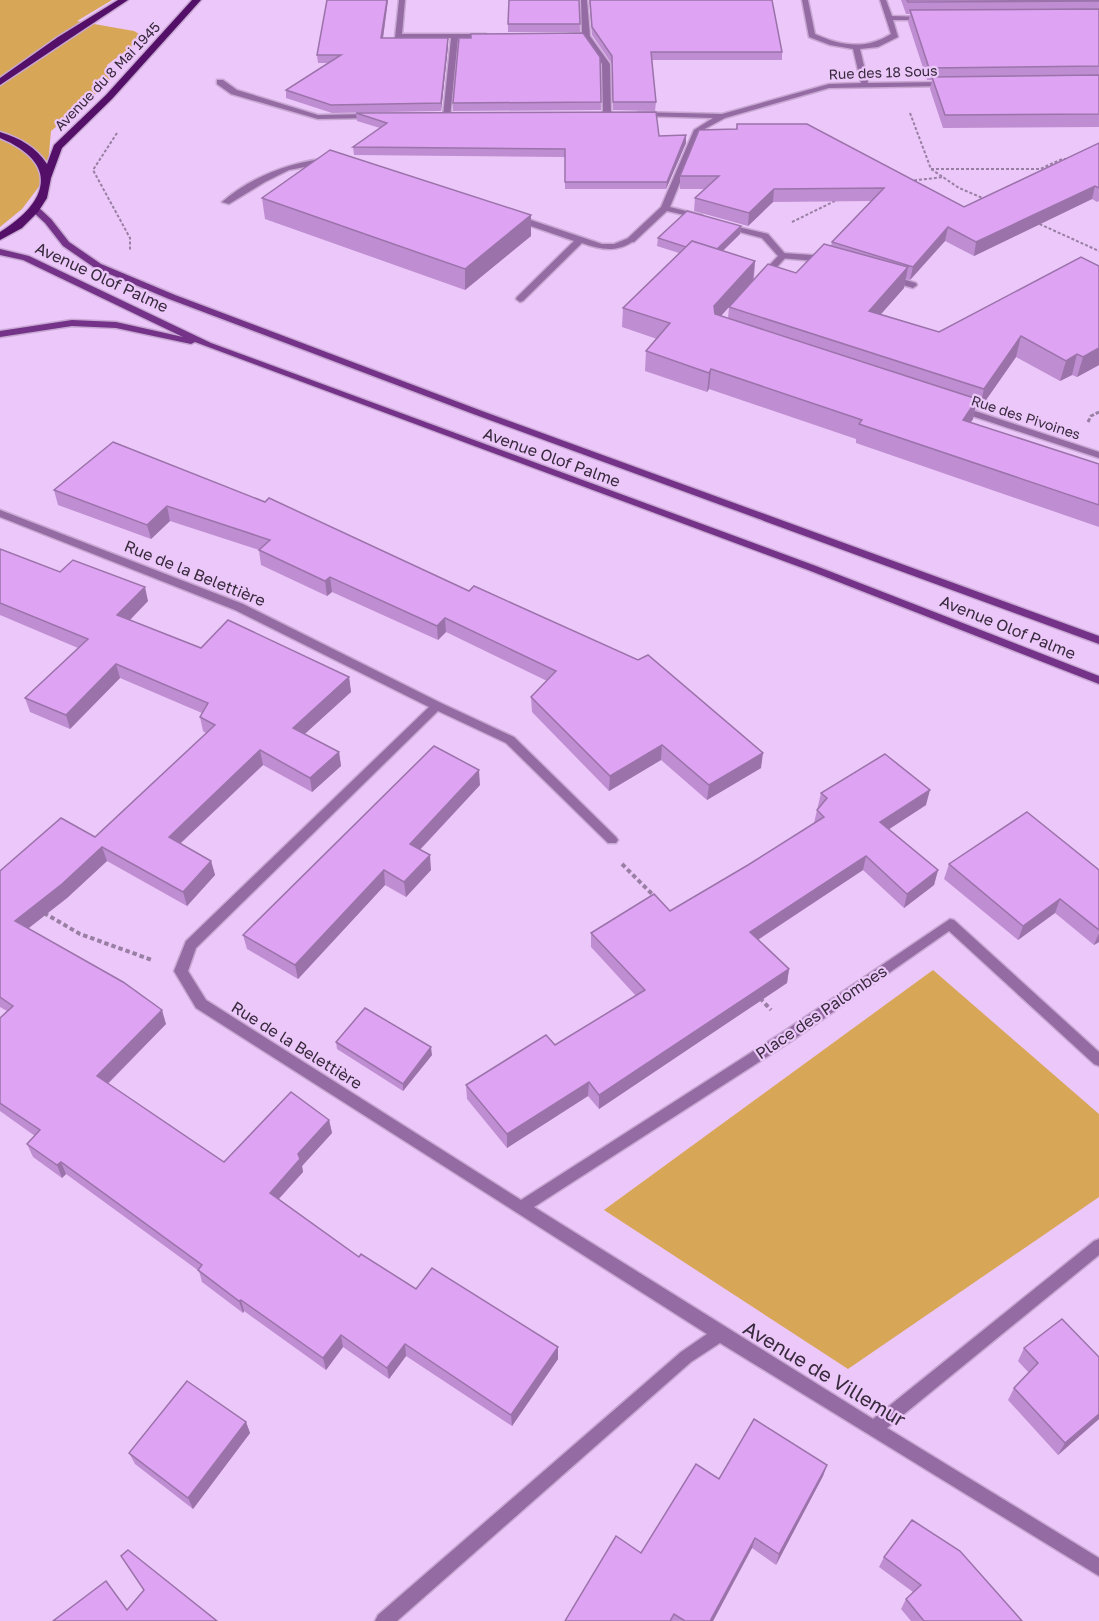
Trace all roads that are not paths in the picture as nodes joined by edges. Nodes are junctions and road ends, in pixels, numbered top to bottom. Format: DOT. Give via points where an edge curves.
graph roads {
  1 [pos="124,0"];
  2 [pos="197,0"];
  3 [pos="402,0"];
  4 [pos="584,0"];
  5 [pos="805,0"];
  6 [pos="883,0"];
  7 [pos="888,18"];
  8 [pos="935,18"];
  9 [pos="455,36"];
  10 [pos="491,36"];
  11 [pos="562,36"];
  12 [pos="586,36"];
  13 [pos="856,48"];
  14 [pos="0,82"];
  15 [pos="220,82"];
  16 [pos="865,84"];
  17 [pos="958,84"];
  18 [pos="596,114"];
  19 [pos="607,114"];
  20 [pos="618,114"];
  21 [pos="630,114"];
  22 [pos="377,116"];
  23 [pos="435,116"];
  24 [pos="447,116"];
  25 [pos="458,116"];
  26 [pos="723,116"];
  27 [pos="0,135"];
  28 [pos="338,159"];
  29 [pos="48,176"];
  30 [pos="226,202"];
  31 [pos="665,208"];
  32 [pos="35,209"];
  33 [pos="503,214"];
  34 [pos="0,237"];
  35 [pos="580,240"];
  36 [pos="0,252"];
  37 [pos="783,256"];
  38 [pos="838,262"];
  39 [pos="881,275"];
  40 [pos="760,280"];
  41 [pos="913,285"];
  42 [pos="520,298"];
  43 [pos="0,334"];
  44 [pos="208,345"];
  45 [pos="953,406"];
  46 [pos="1099,455"];
  47 [pos="0,513"];
  48 [pos="1099,640"];
  49 [pos="1099,680"];
  50 [pos="436,706"];
  51 [pos="612,840"];
  52 [pos="1099,1060"];
  53 [pos="522,1206"];
  54 [pos="1099,1246"];
  55 [pos="720,1334"];
  56 [pos="875,1428"];
  57 [pos="1099,1568"];
  58 [pos="384,1621"];
  1 -- 14 [label="main road"];
  2 -- 29 [label="main road, Avenue du 8 Mai 1945" via="109,98 57,147"];
  3 -- 9 [label="street" via="398,36"];
  4 -- 12 [label="street"];
  5 -- 13 [label="street" via="812,35 829,45"];
  6 -- 7 [label="street"];
  7 -- 8 [label="street"];
  7 -- 13 [label="street" via="895,35 885,44"];
  9 -- 10 [label="street"];
  9 -- 24 [label="street"];
  11 -- 12 [label="street"];
  12 -- 19 [label="street" via="606,64"];
  13 -- 16 [label="street"];
  15 -- 22 [label="street" via="234,92 318,117"];
  16 -- 17 [label="street, Rue des 18 Sous"];
  16 -- 26 [label="street, Rue des 18 Sous" via="829,86"];
  18 -- 19 [label="street"];
  19 -- 20 [label="street"];
  21 -- 26 [label="street"];
  23 -- 24 [label="street"];
  24 -- 25 [label="street"];
  26 -- 31 [label="street, Rue des 18 Sous" via="698,130"];
  27 -- 29 [label="main road" via="15,139 37,154"];
  28 -- 30 [label="street" via="303,162 282,169"];
  29 -- 32 [label="main road, Avenue du 8 Mai 1945" via="48,185"];
  31 -- 35 [label="street, Rue des 18 Sous" via="632,240 615,247"];
  31 -- 37 [label="street" via="765,236"];
  32 -- 34 [label="main road"];
  32 -- 48 [label="main road, Avenue Olof Palme" via="66,244 98,266 172,297"];
  33 -- 35 [label="street"];
  35 -- 42 [label="street"];
  36 -- 44 [label="main road, Avenue Olof Palme" via="26,258"];
  37 -- 38 [label="street"];
  37 -- 40 [label="street"];
  39 -- 41 [label="street"];
  43 -- 44 [label="main road" via="72,323 117,325"];
  44 -- 49 [label="main road, Avenue Olof Palme" via="856,585"];
  45 -- 46 [label="street, Rue des Pivoines"];
  47 -- 50 [label="street, Rue de la Belettière" via="239,607"];
  50 -- 51 [label="street, Rue de la Belettière" via="510,740"];
  50 -- 53 [label="street, Rue de la Belettière" via="191,945 181,971 201,1004"];
  52 -- 53 [label="street, Place des Palombes" via="950,924 788,1036"];
  53 -- 55 [label="street, Rue de la Belettière"];
  54 -- 56 [label="street"];
  55 -- 56 [label="street, Avenue de Villemur"];
  55 -- 58 [label="street, Avenue de Villemur" via="686,1357"];
  56 -- 57 [label="street, Avenue de Villemur"];
}
